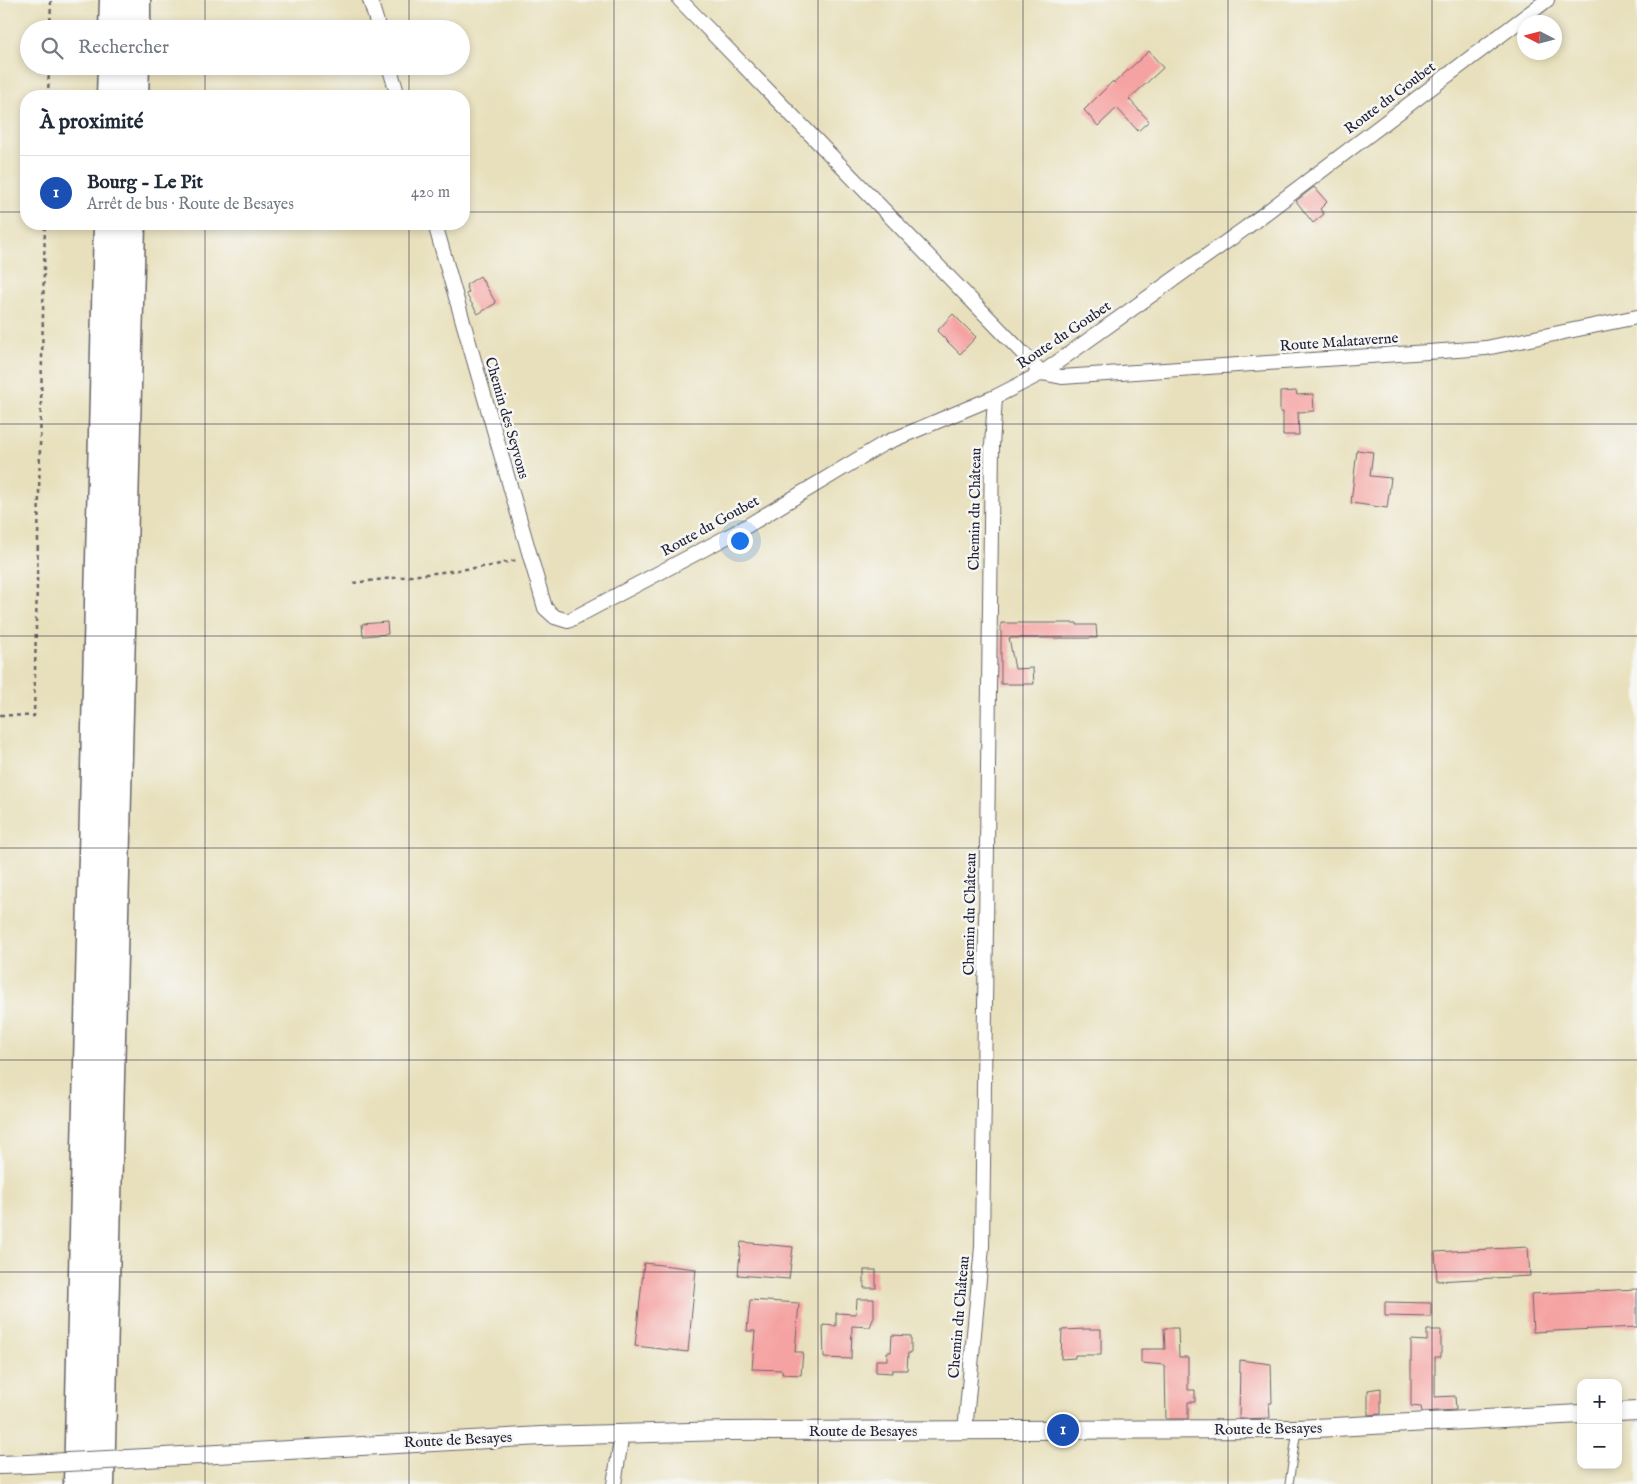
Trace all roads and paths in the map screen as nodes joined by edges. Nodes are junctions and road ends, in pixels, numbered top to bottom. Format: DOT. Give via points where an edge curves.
graph roads {
  1 [pos="51,0"];
  2 [pos="113,0"];
  3 [pos="137,0"];
  4 [pos="370,0"];
  5 [pos="680,0"];
  6 [pos="1547,0"];
  7 [pos="50,20"];
  8 [pos="112,20"];
  9 [pos="137,20"];
  10 [pos="376,20"];
  11 [pos="49,75"];
  12 [pos="111,75"];
  13 [pos="136,75"];
  14 [pos="392,75"];
  15 [pos="48,90"];
  16 [pos="110,90"];
  17 [pos="135,90"];
  18 [pos="396,90"];
  19 [pos="45,230"];
  20 [pos="107,230"];
  21 [pos="132,230"];
  22 [pos="437,230"];
  23 [pos="1637,317"];
  24 [pos="1042,373"];
  25 [pos="995,397"];
  26 [pos="530,556"];
  27 [pos="353,583"];
  28 [pos="555,617"];
  29 [pos="0,715"];
  30 [pos="1637,1411"];
  31 [pos="1622,1412"];
  32 [pos="1577,1414"];
  33 [pos="1297,1429"];
  34 [pos="965,1431"];
  35 [pos="622,1434"];
  36 [pos="0,1465"];
  37 [pos="77,1484"];
  38 [pos="101,1484"];
  39 [pos="614,1484"];
  40 [pos="1289,1484"];
  1 -- 7 [label="path"];
  2 -- 8 [label="highway"];
  3 -- 9 [label="highway"];
  4 -- 10 [label="street"];
  5 -- 24 [label="street"];
  6 -- 24 [label="street, Route du Goubet" via="1247,227"];
  11 -- 15 [label="path"];
  12 -- 16 [label="highway"];
  13 -- 17 [label="highway"];
  14 -- 18 [label="street"];
  19 -- 29 [label="path" via="34,716"];
  20 -- 37 [label="highway"];
  21 -- 38 [label="highway"];
  22 -- 26 [label="street, Chemin des Seyvons"];
  23 -- 24 [label="street, Route Malataverne" via="1486,348 1062,377"];
  24 -- 25 [label="street, Route du Goubet"];
  25 -- 28 [label="street, Route du Goubet" via="883,444 742,529 568,621"];
  25 -- 34 [label="street, Chemin du Château" via="982,1247"];
  26 -- 27 [label="path" via="491,566"];
  26 -- 28 [label="street, Chemin des Seyvons" via="545,608"];
  30 -- 31 [label="street"];
  32 -- 33 [label="street, Route de Besayes"];
  33 -- 34 [label="street, Route de Besayes"];
  33 -- 40 [label="lane"];
  34 -- 35 [label="street, Route de Besayes"];
  35 -- 36 [label="street, Route de Besayes, bridge"];
  35 -- 39 [label="street"];
}
